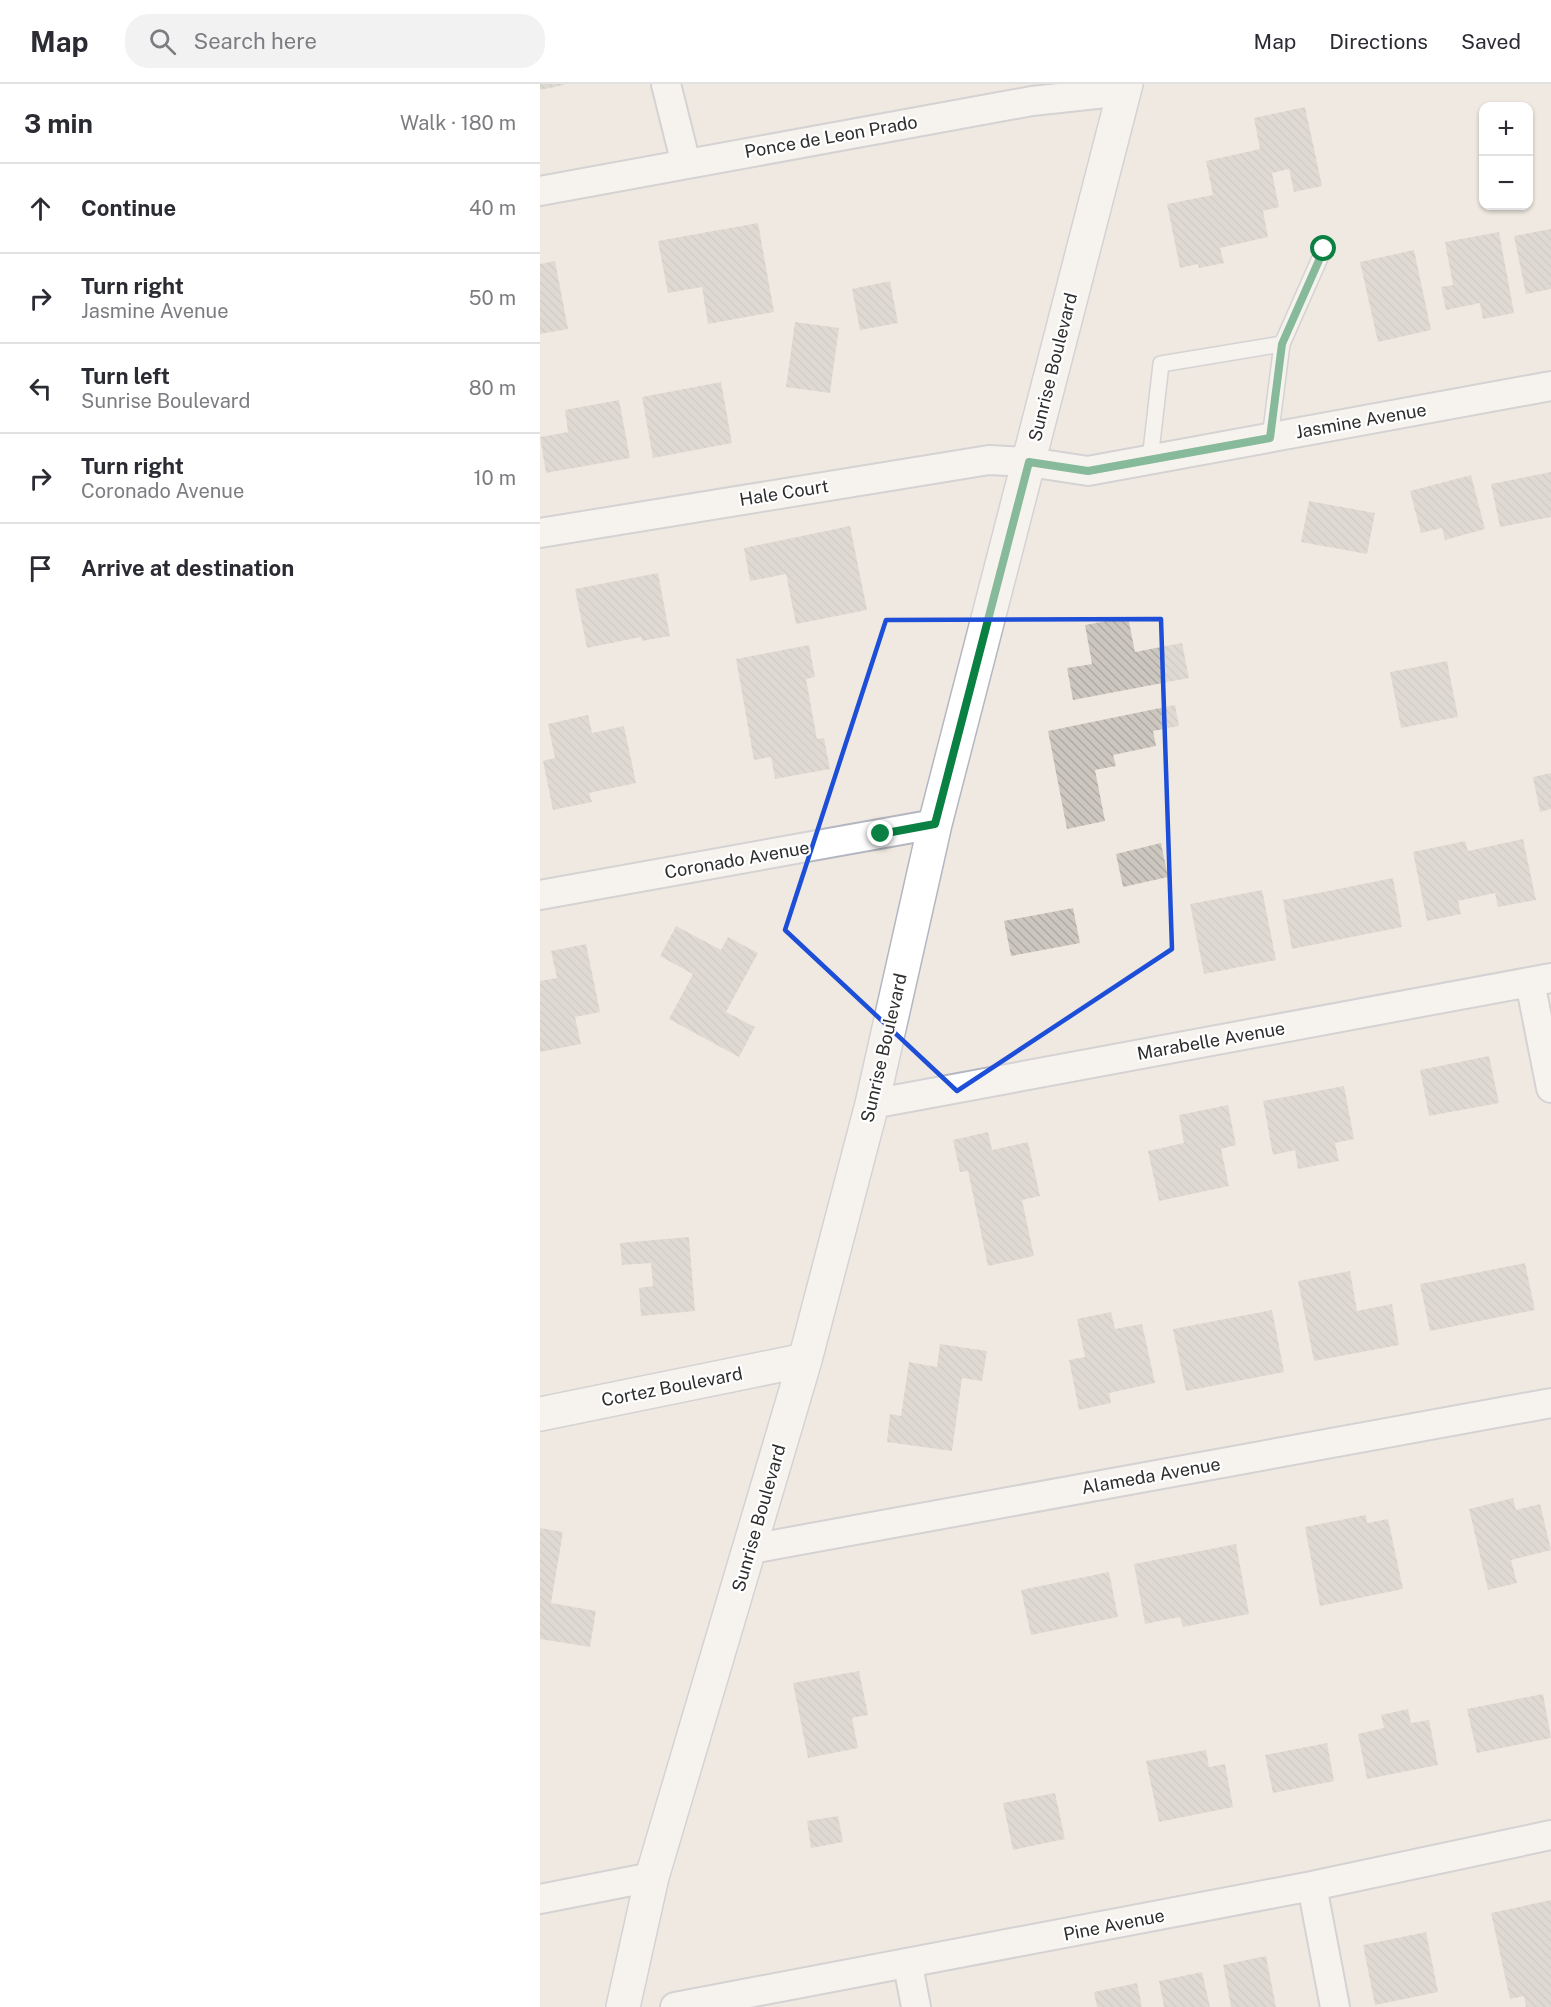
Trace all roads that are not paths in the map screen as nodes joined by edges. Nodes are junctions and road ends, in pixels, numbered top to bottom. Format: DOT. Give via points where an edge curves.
graph roads {
  1 [pos="666,84"];
  2 [pos="1125,88"];
  3 [pos="686,164"];
  4 [pos="540,191"];
  5 [pos="1324,249"];
  6 [pos="1282,344"];
  7 [pos="1551,386"];
  8 [pos="1270,438"];
  9 [pos="1150,460"];
  10 [pos="1029,462"];
  11 [pos="540,533"];
  12 [pos="935,824"];
  13 [pos="540,895"];
  14 [pos="1541,980"];
  15 [pos="1551,1088"];
  16 [pos="872,1104"];
  17 [pos="805,1360"];
  18 [pos="1551,1402"];
  19 [pos="540,1414"];
  20 [pos="751,1549"];
  21 [pos="1551,1835"];
  22 [pos="652,1877"];
  23 [pos="1312,1886"];
  24 [pos="540,1899"];
  25 [pos="908,1965"];
  26 [pos="624,2007"];
  27 [pos="675,2007"];
  28 [pos="916,2007"];
  29 [pos="1335,2007"];
  1 -- 3 [label="street"];
  2 -- 3 [label="street, Ponce de Leon Prado" via="1032,100"];
  2 -- 10 [label="street, Sunrise Boulevard"];
  3 -- 4 [label="street, Ponce de Leon Prado"];
  5 -- 6 [label="lane"];
  6 -- 8 [label="lane"];
  6 -- 9 [label="lane" via="1161,364"];
  7 -- 8 [label="street, Jasmine Avenue"];
  8 -- 9 [label="street, Jasmine Avenue"];
  9 -- 10 [label="street, Jasmine Avenue" via="1088,471"];
  10 -- 11 [label="street, Hale Court" via="989,460"];
  10 -- 12 [label="street, Sunrise Boulevard"];
  12 -- 13 [label="street, Coronado Avenue"];
  12 -- 16 [label="street, Sunrise Boulevard"];
  14 -- 15 [label="street"];
  14 -- 16 [label="street, Marabelle Avenue"];
  16 -- 17 [label="street, Sunrise Boulevard"];
  17 -- 19 [label="street, Cortez Boulevard"];
  17 -- 20 [label="street, Sunrise Boulevard"];
  18 -- 20 [label="street, Alameda Avenue"];
  20 -- 22 [label="street, Sunrise Boulevard"];
  21 -- 23 [label="street, Pine Avenue"];
  22 -- 24 [label="street"];
  22 -- 26 [label="street, Sunrise Boulevard"];
  23 -- 25 [label="street, Pine Avenue"];
  23 -- 29 [label="street"];
  25 -- 27 [label="street, Pine Avenue"];
  25 -- 28 [label="street"];
}
